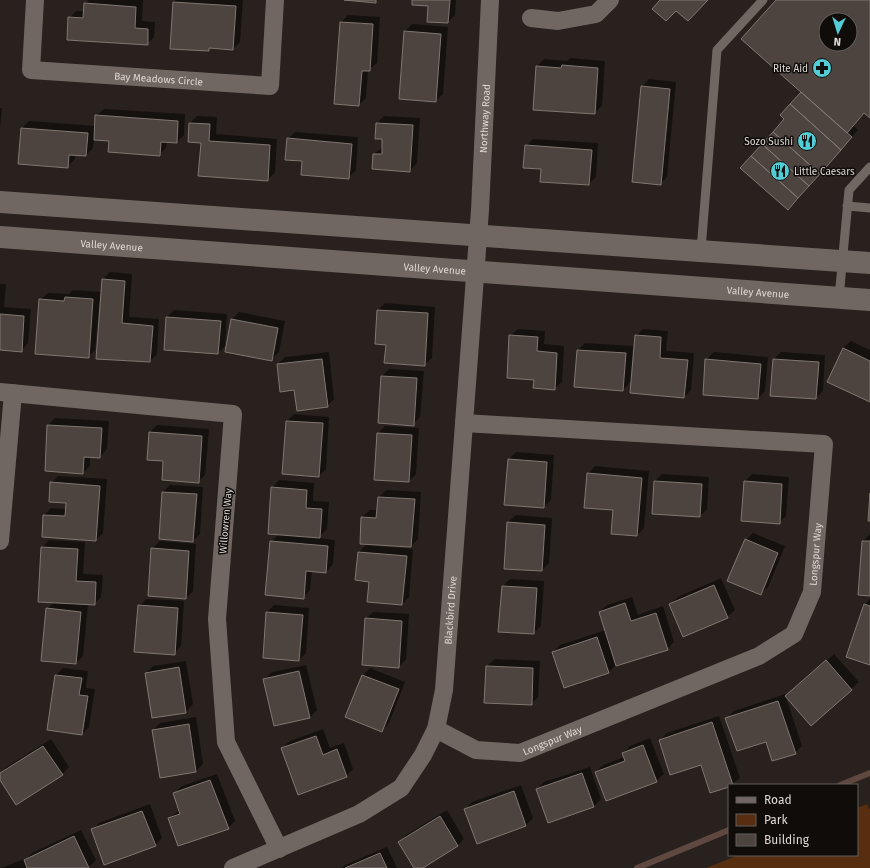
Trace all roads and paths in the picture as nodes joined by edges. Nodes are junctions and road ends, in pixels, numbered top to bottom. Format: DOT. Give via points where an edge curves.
graph roads {
  1 [pos="36,0"];
  2 [pos="275,0"];
  3 [pos="490,0"];
  4 [pos="610,0"];
  5 [pos="763,0"];
  6 [pos="531,18"];
  7 [pos="870,166"];
  8 [pos="0,202"];
  9 [pos="847,206"];
  10 [pos="870,208"];
  11 [pos="478,236"];
  12 [pos="0,238"];
  13 [pos="701,250"];
  14 [pos="842,261"];
  15 [pos="870,263"];
  16 [pos="476,272"];
  17 [pos="839,298"];
  18 [pos="870,300"];
  19 [pos="7,393"];
  20 [pos="464,423"];
  21 [pos="0,541"];
  22 [pos="436,729"];
  23 [pos="279,849"];
  24 [pos="233,868"];
  1 -- 2 [label="street, Bay Meadows Circle" via="31,70 270,86"];
  3 -- 11 [label="street, Northway Road"];
  4 -- 6 [label="street" via="596,14 558,21"];
  5 -- 13 [label="lane" via="717,50"];
  7 -- 9 [label="lane" via="849,190"];
  8 -- 11 [label="main road"];
  9 -- 10 [label="lane"];
  9 -- 14 [label="lane"];
  11 -- 13 [label="main road"];
  11 -- 16 [label="street, Blackbird Drive"];
  12 -- 16 [label="main road, Valley Avenue"];
  13 -- 14 [label="main road"];
  14 -- 15 [label="main road"];
  14 -- 17 [label="lane"];
  16 -- 17 [label="main road, Valley Avenue"];
  16 -- 20 [label="street, Blackbird Drive"];
  17 -- 18 [label="main road, Valley Avenue"];
  19 -- 21 [label="street"];
  19 -- 23 [label="street, Willowren Way" via="234,414 217,620 226,742"];
  20 -- 22 [label="street, Blackbird Drive" via="444,690"];
  20 -- 22 [label="street, Longspur Way" via="824,444 812,592 794,634 759,656 520,753 476,750"];
  22 -- 23 [label="street, Blackbird Drive" via="423,756 401,788 360,814"];
  23 -- 24 [label="street, Blackbird Drive"];
}
